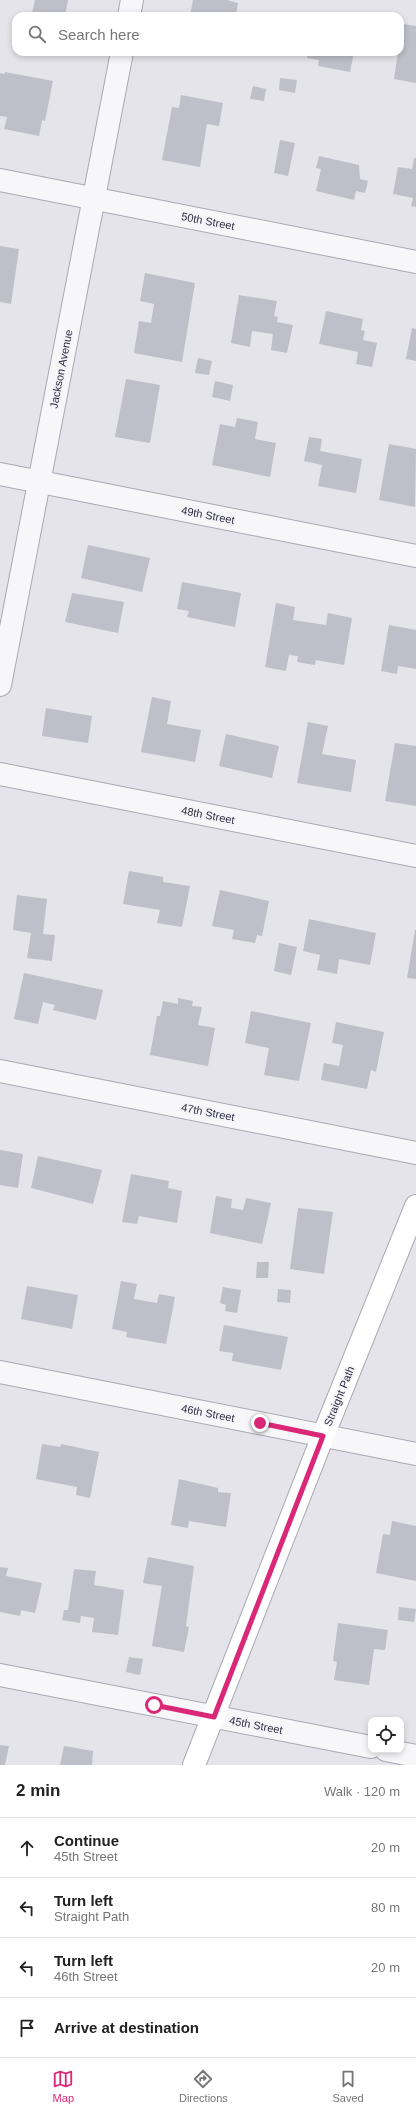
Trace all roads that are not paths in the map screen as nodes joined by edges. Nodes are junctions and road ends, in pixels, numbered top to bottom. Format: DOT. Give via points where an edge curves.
graph roads {
  1 [pos="132,0"];
  2 [pos="130,12"];
  3 [pos="121,56"];
  4 [pos="0,180"];
  5 [pos="94,198"];
  6 [pos="416,262"];
  7 [pos="0,474"];
  8 [pos="39,482"];
  9 [pos="416,556"];
  10 [pos="0,685"];
  11 [pos="0,774"];
  12 [pos="416,856"];
  13 [pos="0,1071"];
  14 [pos="416,1153"];
  15 [pos="416,1206"];
  16 [pos="0,1372"];
  17 [pos="323,1436"];
  18 [pos="416,1454"];
  19 [pos="0,1675"];
  20 [pos="214,1717"];
  21 [pos="368,1746"];
  22 [pos="401,1753"];
  23 [pos="416,1756"];
  24 [pos="194,1765"];
  1 -- 2 [label="street"];
  3 -- 5 [label="street, Jackson Avenue"];
  4 -- 5 [label="street, 50th Street"];
  5 -- 6 [label="street, 50th Street"];
  5 -- 8 [label="street, Jackson Avenue"];
  7 -- 8 [label="street, 49th Street"];
  8 -- 9 [label="street, 49th Street"];
  8 -- 10 [label="street, Jackson Avenue"];
  11 -- 12 [label="street, 48th Street"];
  13 -- 14 [label="street, 47th Street"];
  15 -- 17 [label="main road, Straight Path"];
  16 -- 17 [label="street, 46th Street"];
  17 -- 18 [label="street, 46th Street"];
  17 -- 20 [label="main road, Straight Path"];
  19 -- 20 [label="street, 45th Street"];
  20 -- 21 [label="street, 45th Street"];
  20 -- 24 [label="main road, Straight Path"];
  22 -- 23 [label="street"];
}
